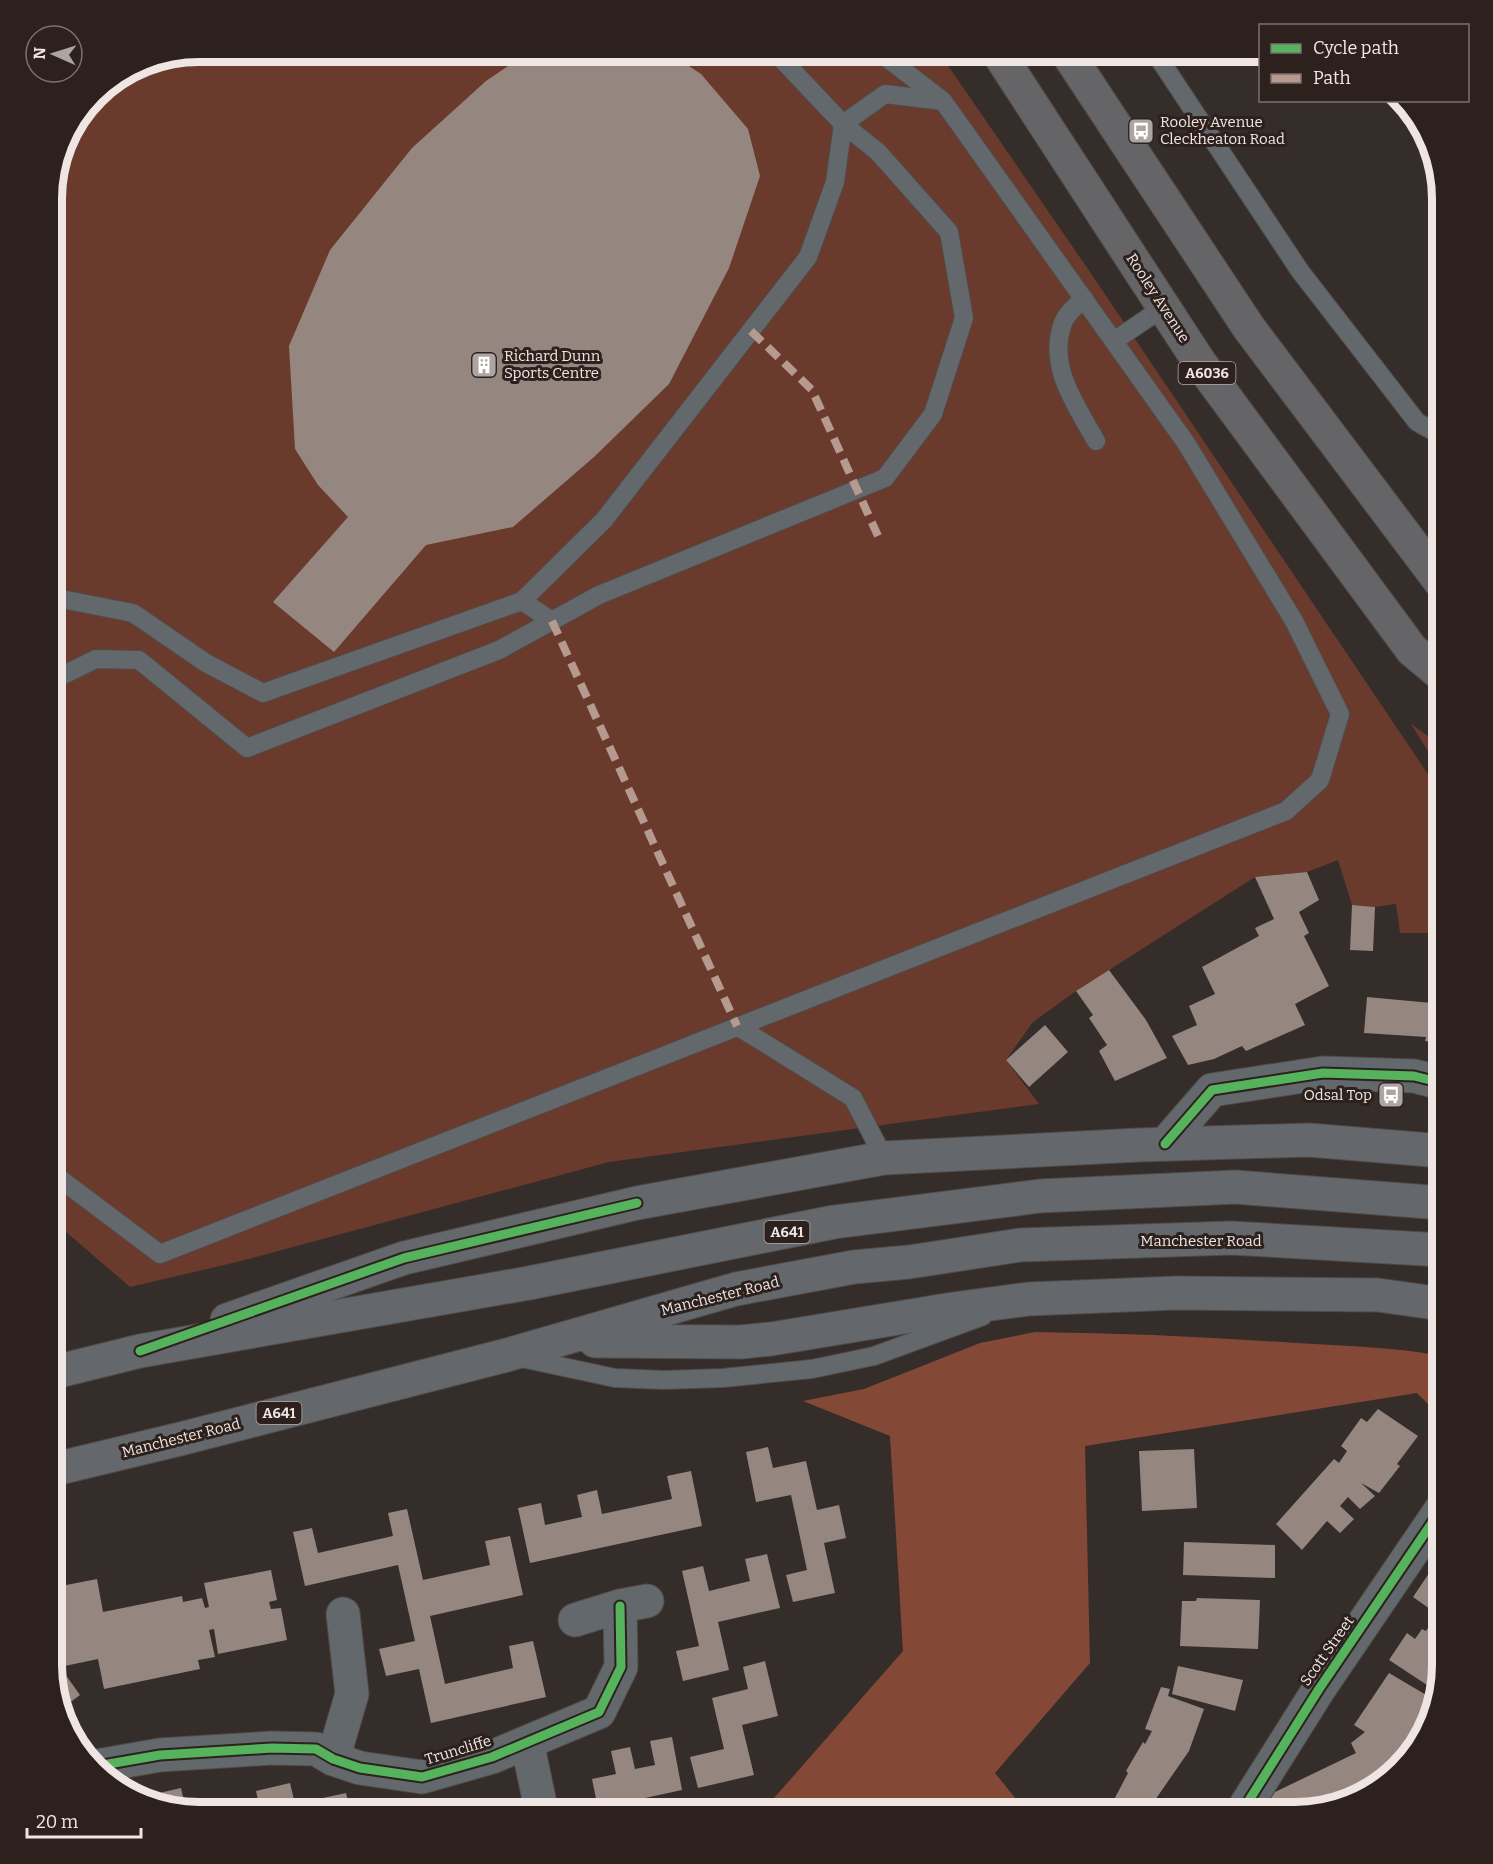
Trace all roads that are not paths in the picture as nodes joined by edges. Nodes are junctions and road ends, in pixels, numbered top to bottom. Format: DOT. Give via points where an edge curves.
graph roads {
  1 [pos="784,62"];
  2 [pos="892,62"];
  3 [pos="1005,62"];
  4 [pos="1073,62"];
  5 [pos="1161,62"];
  6 [pos="943,101"];
  7 [pos="843,124"];
  8 [pos="1084,298"];
  9 [pos="1164,307"];
  10 [pos="1114,341"];
  11 [pos="1432,430"];
  12 [pos="1096,441"];
  13 [pos="1432,571"];
  14 [pos="62,599"];
  15 [pos="522,601"];
  16 [pos="552,621"];
  17 [pos="1432,667"];
  18 [pos="62,676"];
  19 [pos="738,1026"];
  20 [pos="1432,1080"];
  21 [pos="1165,1144"];
  22 [pos="1432,1150"];
  23 [pos="884,1158"];
  24 [pos="62,1180"];
  25 [pos="1432,1202"];
  26 [pos="1432,1249"];
  27 [pos="1029,1299"];
  28 [pos="1432,1303"];
  29 [pos="557,1340"];
  30 [pos="140,1351"];
  31 [pos="507,1355"];
  32 [pos="62,1370"];
  33 [pos="62,1467"];
  34 [pos="1432,1523"];
  35 [pos="343,1614"];
  36 [pos="575,1620"];
  37 [pos="527,1742"];
  38 [pos="333,1759"];
  39 [pos="106,1767"];
  40 [pos="540,1802"];
  41 [pos="1248,1802"];
  1 -- 7 [label="lane"];
  2 -- 6 [label="lane"];
  3 -- 9 [label="highway, Rooley Avenue / A6036"];
  4 -- 13 [label="highway" via="1249,328"];
  5 -- 11 [label="lane" via="1300,272 1418,422"];
  6 -- 7 [label="lane" via="885,93"];
  6 -- 8 [label="lane"];
  7 -- 15 [label="lane" via="835,182 808,257 604,520"];
  7 -- 16 [label="lane" via="878,152 949,232 964,318 933,414 885,478 599,595"];
  8 -- 10 [label="lane"];
  8 -- 12 [label="lane" via="1063,321 1058,348 1064,385"];
  9 -- 10 [label="lane"];
  9 -- 17 [label="highway, Rooley Avenue / A6036" via="1200,363 1412,650"];
  10 -- 19 [label="lane" via="1186,443 1294,621 1340,714 1320,780 1286,811"];
  14 -- 15 [label="lane" via="133,613 206,663 263,693"];
  15 -- 16 [label="lane"];
  16 -- 18 [label="lane" via="499,650 247,748 139,660 96,659"];
  19 -- 23 [label="lane" via="853,1098"];
  19 -- 24 [label="lane" via="160,1254"];
  20 -- 21 [label="street" via="1414,1076 1323,1073 1212,1090"];
  21 -- 22 [label="main road" via="1309,1140"];
  21 -- 23 [label="main road"];
  23 -- 30 [label="main road" via="637,1203 404,1258"];
  25 -- 30 [label="main road, A641" via="1235,1187 1040,1196 834,1222 529,1283"];
  26 -- 29 [label="main road, Manchester Road / A641" via="1231,1238 1020,1245 854,1267 736,1289"];
  27 -- 28 [label="main road" via="1176,1293 1378,1295"];
  27 -- 29 [label="main road" via="771,1340"];
  27 -- 31 [label="lane" via="874,1356 812,1369 723,1378 615,1378"];
  29 -- 31 [label="main road, Manchester Road / A641"];
  30 -- 32 [label="main road, A641"];
  31 -- 33 [label="main road, Manchester Road / A641"];
  34 -- 41 [label="street, Scott Street"];
  35 -- 38 [label="street" via="352,1694"];
  36 -- 37 [label="street, Truncliffe" via="634,1604 621,1667 599,1712"];
  37 -- 38 [label="street, Truncliffe" via="492,1757 422,1777 360,1768"];
  37 -- 40 [label="street"];
  38 -- 39 [label="street, Truncliffe" via="316,1749 272,1748 160,1755"];
}
